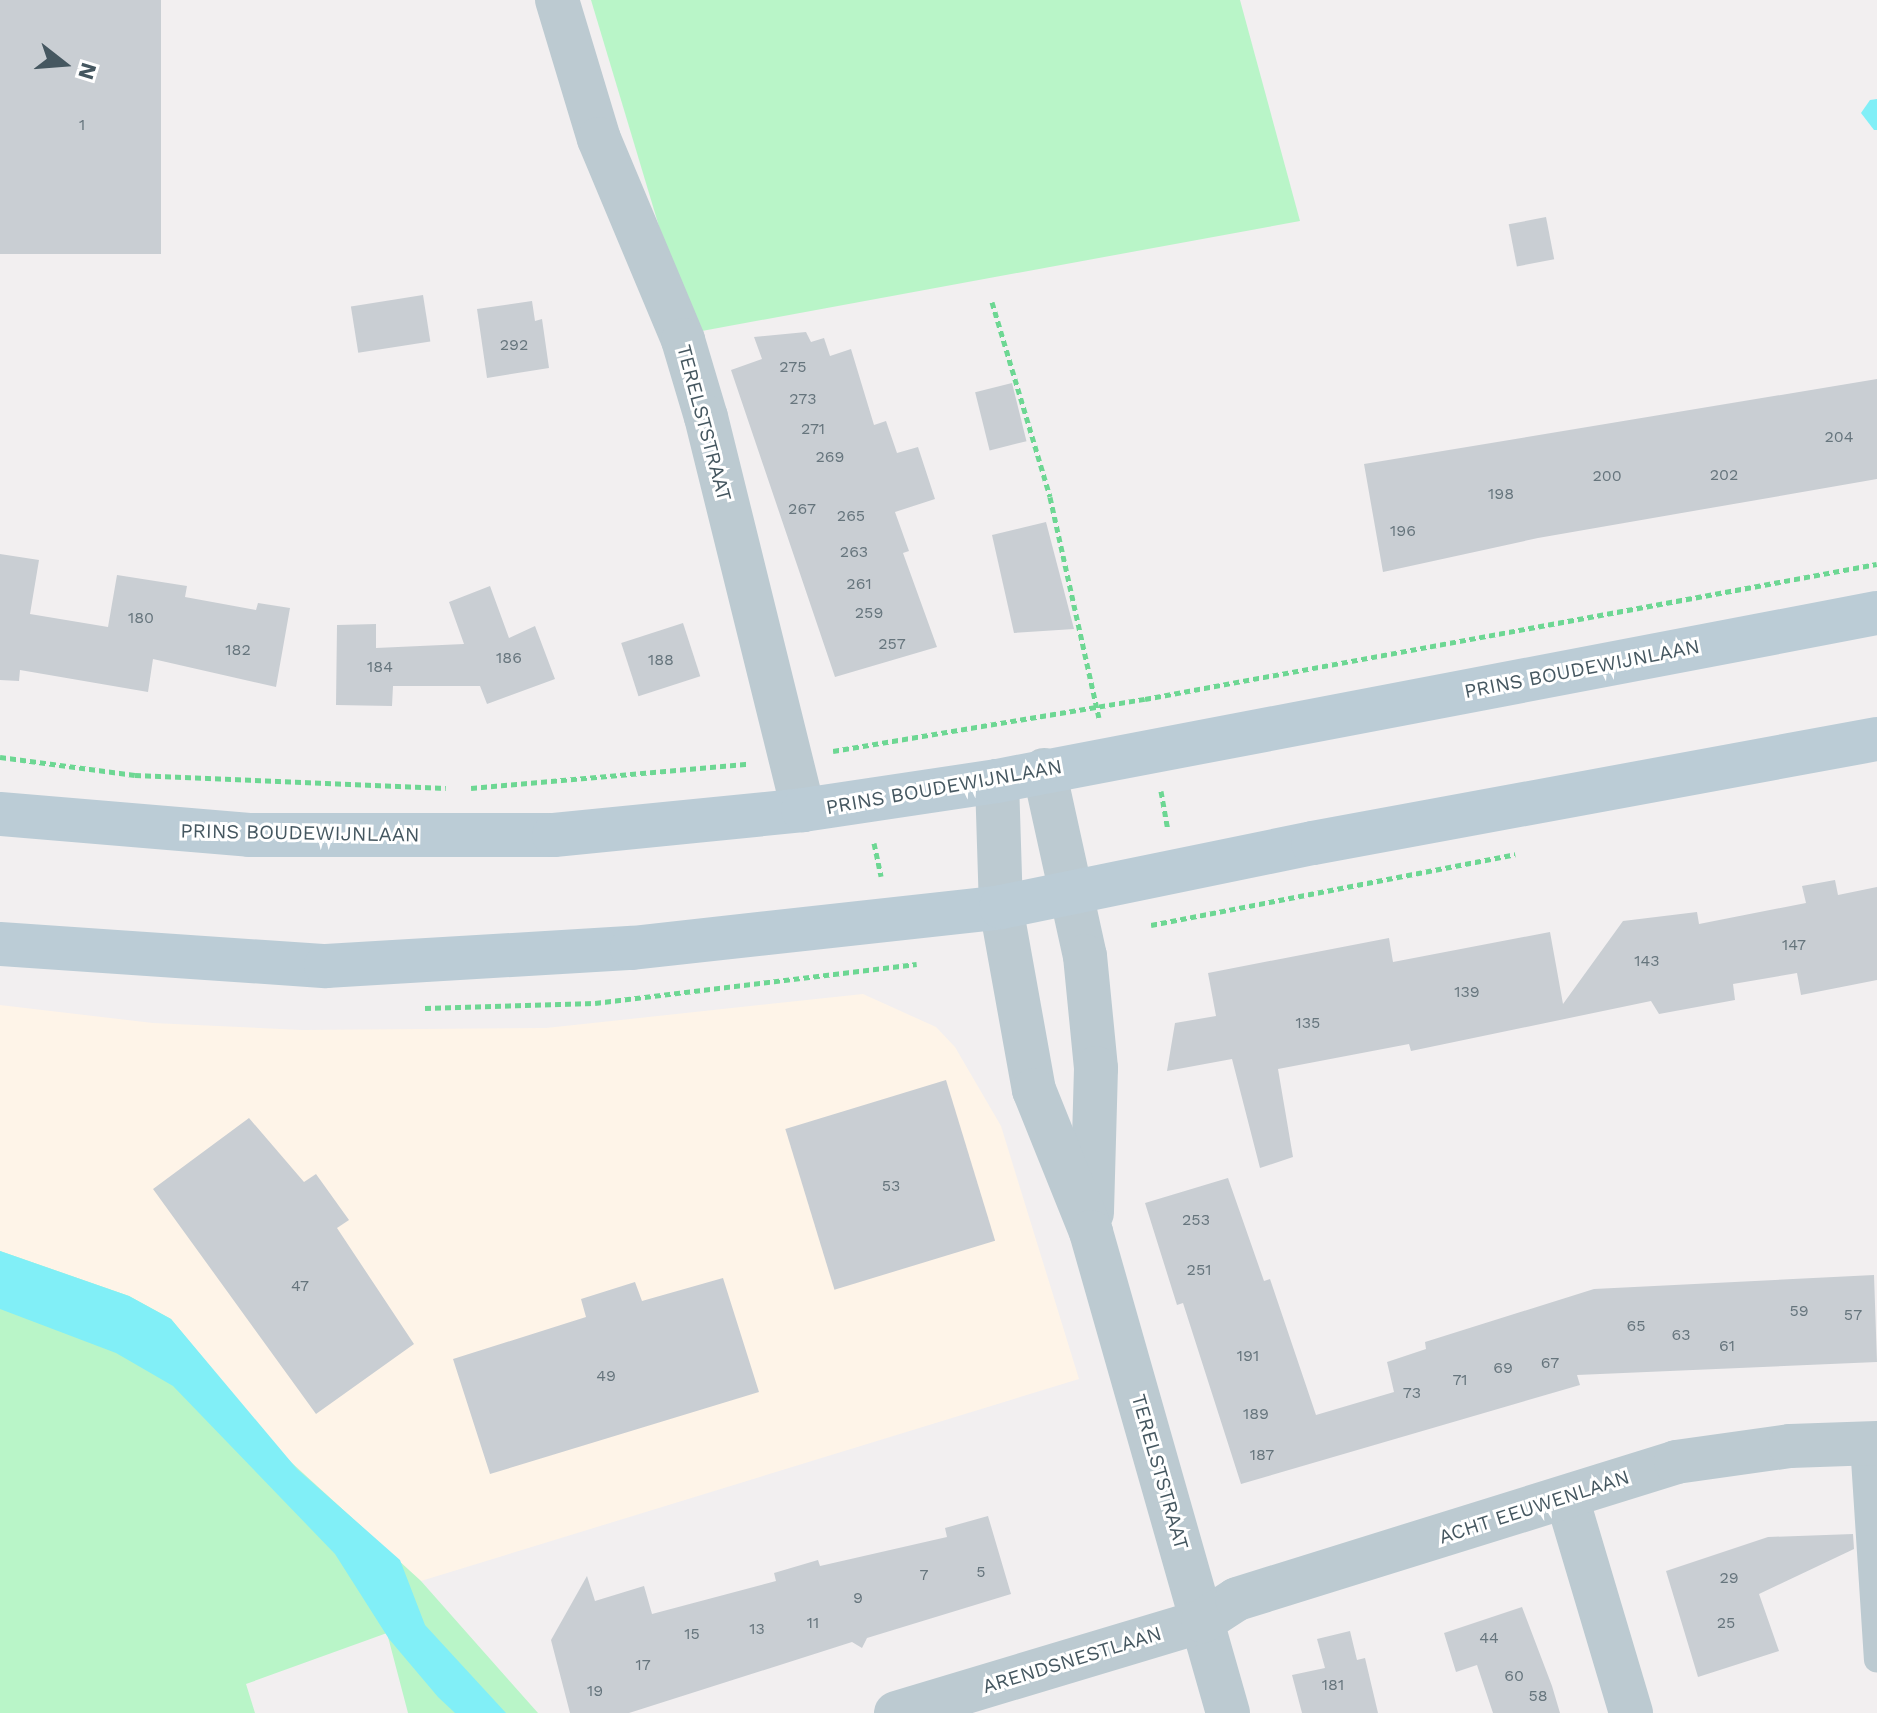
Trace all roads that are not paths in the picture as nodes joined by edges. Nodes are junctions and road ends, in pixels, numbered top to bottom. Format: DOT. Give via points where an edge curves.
graph roads {
  1 [pos="557,0"];
  2 [pos="1877,613"];
  3 [pos="1877,739"];
  4 [pos="1044,770"];
  5 [pos="997,781"];
  6 [pos="803,810"];
  7 [pos="0,814"];
  8 [pos="1075,894"];
  9 [pos="1001,907"];
  10 [pos="0,944"];
  11 [pos="1091,1232"];
  12 [pos="1870,1444"];
  13 [pos="1567,1498"];
  14 [pos="1203,1621"];
  15 [pos="1877,1660"];
  16 [pos="896,1713"];
  17 [pos="1228,1713"];
  18 [pos="1631,1713"];
  1 -- 6 [label="street, TERELSTSTRAAT" via="599,139 683,340"];
  2 -- 4 [label="main road, PRINS BOUDEWIJNLAAN"];
  3 -- 8 [label="main road" via="1313,843"];
  4 -- 5 [label="main road, PRINS BOUDEWIJNLAAN"];
  4 -- 8 [label="street, TERELSTSTRAAT"];
  5 -- 6 [label="main road, PRINS BOUDEWIJNLAAN"];
  5 -- 9 [label="street, TERELSTSTRAAT"];
  6 -- 7 [label="main road, PRINS BOUDEWIJNLAAN" via="554,835 249,835"];
  8 -- 9 [label="main road"];
  8 -- 11 [label="street, TERELSTSTRAAT" via="1096,1068"];
  9 -- 10 [label="main road" via="632,948 326,966"];
  9 -- 11 [label="street, TERELSTSTRAAT" via="1034,1090"];
  11 -- 14 [label="street, TERELSTSTRAAT"];
  12 -- 13 [label="street, ACHT EEUWENLAAN" via="1790,1446 1676,1462"];
  12 -- 15 [label="lane"];
  13 -- 14 [label="street, ACHT EEUWENLAAN" via="1237,1599"];
  13 -- 18 [label="street"];
  14 -- 16 [label="street, ARENDSNESTLAAN"];
  14 -- 17 [label="street, TERELSTSTRAAT"];
}
